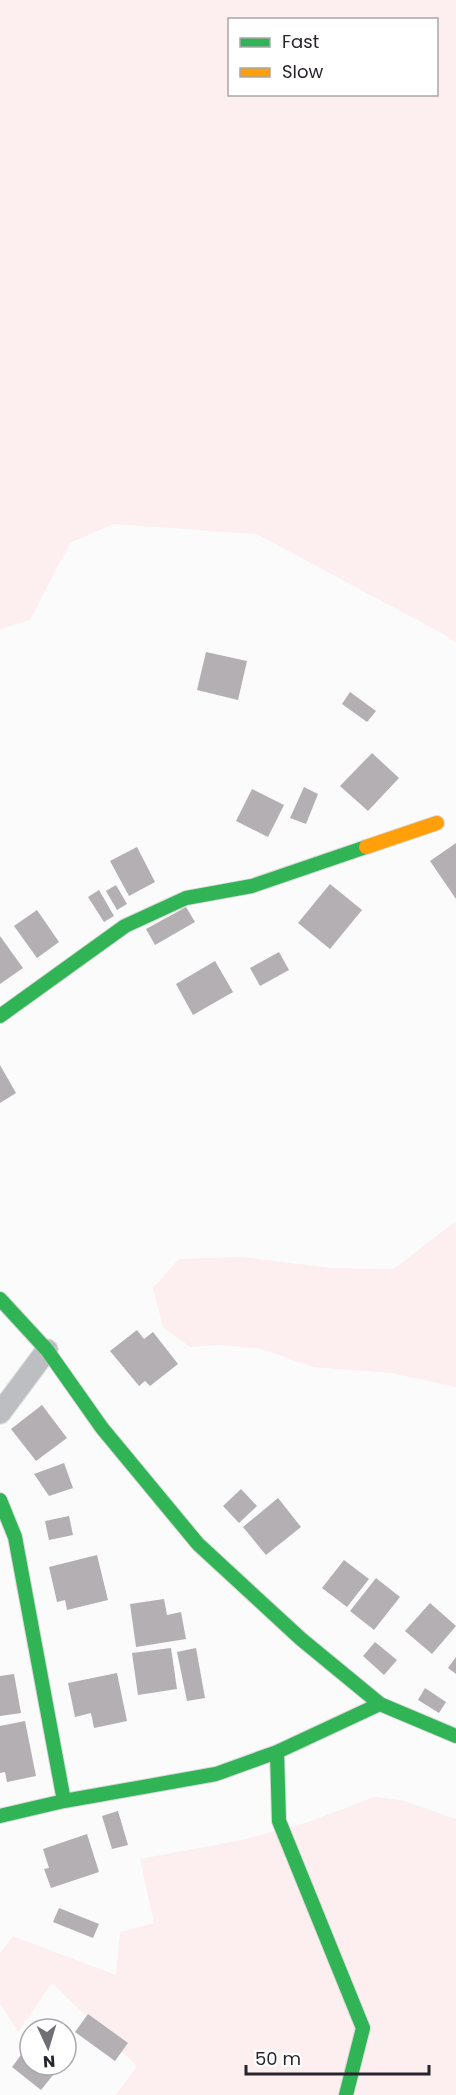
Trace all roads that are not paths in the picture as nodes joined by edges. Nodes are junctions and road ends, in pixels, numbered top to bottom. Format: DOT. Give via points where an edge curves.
graph roads {
  1 [pos="437,823"];
  2 [pos="0,1016"];
  3 [pos="0,1299"];
  4 [pos="47,1350"];
  5 [pos="0,1413"];
  6 [pos="0,1500"];
  7 [pos="380,1704"];
  8 [pos="456,1736"];
  9 [pos="277,1752"];
  10 [pos="64,1801"];
  11 [pos="0,1816"];
  12 [pos="346,2095"];
  1 -- 2 [label="street" via="252,886 186,898 125,926"];
  3 -- 4 [label="street"];
  4 -- 5 [label="street"];
  4 -- 7 [label="street" via="102,1428 198,1544 301,1639"];
  6 -- 10 [label="street" via="15,1537"];
  7 -- 8 [label="street"];
  7 -- 9 [label="street"];
  9 -- 10 [label="street" via="216,1774"];
  9 -- 12 [label="street" via="279,1821 363,2028"];
  10 -- 11 [label="street"];
}
